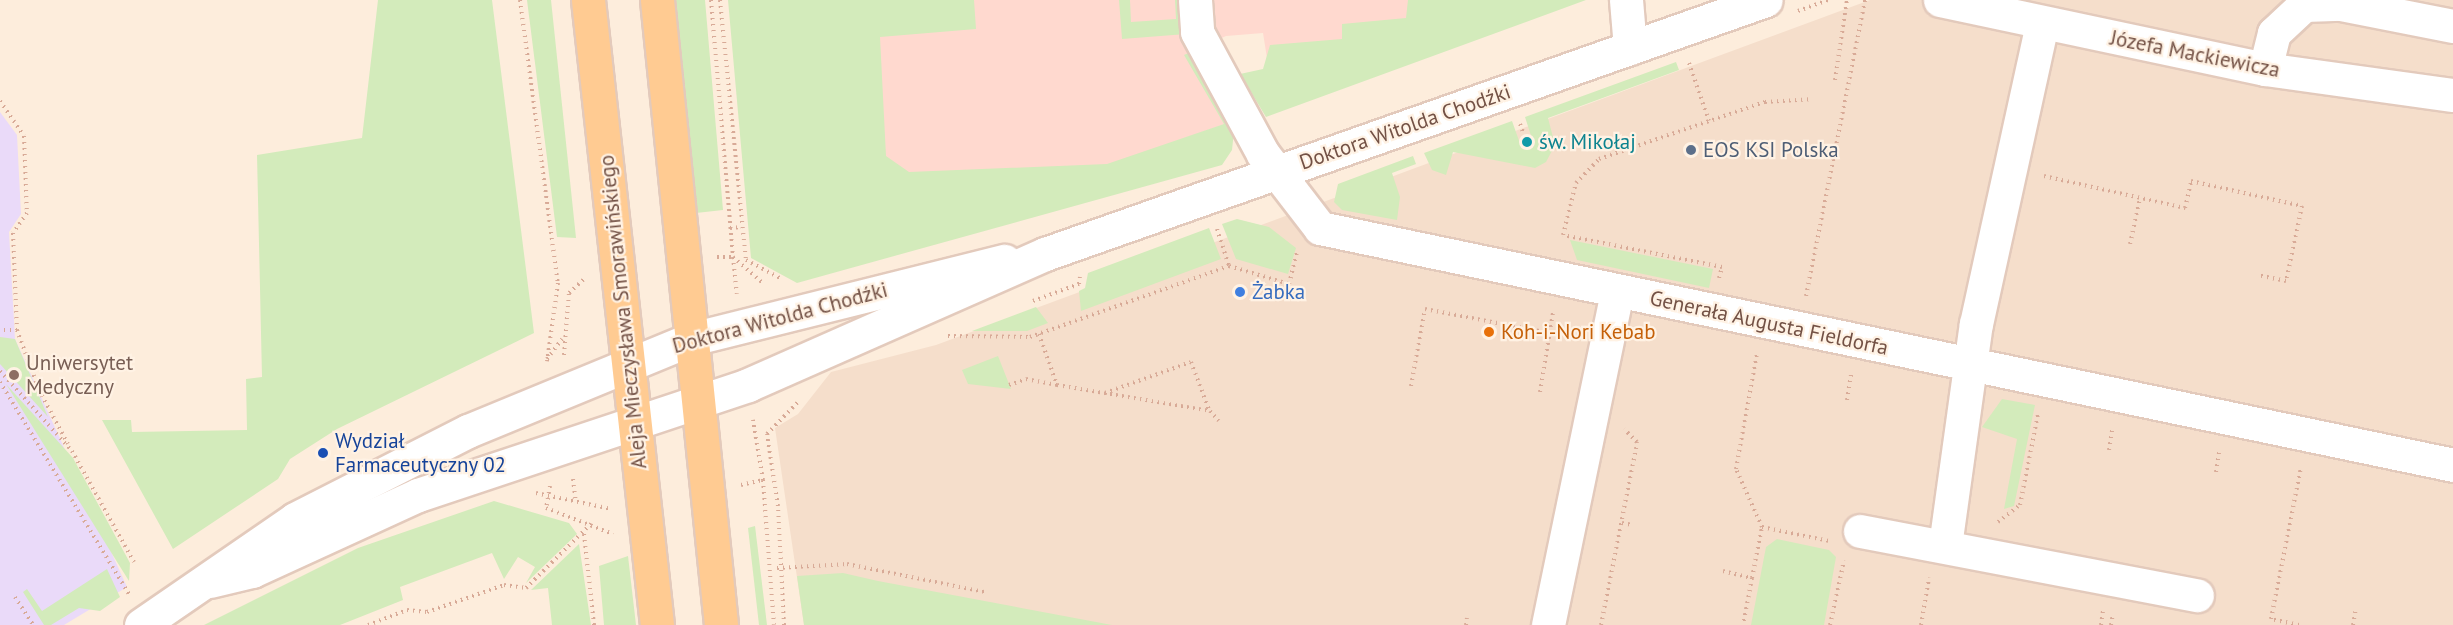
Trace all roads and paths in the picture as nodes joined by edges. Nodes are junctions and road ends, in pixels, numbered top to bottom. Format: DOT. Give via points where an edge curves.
graph roads {
  1 [pos="520,0"];
  2 [pos="588,0"];
  3 [pos="657,0"];
  4 [pos="711,0"];
  5 [pos="720,0"];
  6 [pos="1196,0"];
  7 [pos="1626,0"];
  8 [pos="1766,0"];
  9 [pos="1847,0"];
  10 [pos="1865,0"];
  11 [pos="1940,0"];
  12 [pos="2042,23"];
  13 [pos="2453,26"];
  14 [pos="1630,48"];
  15 [pos="1684,50"];
  16 [pos="2265,69"];
  17 [pos="1835,80"];
  18 [pos="2453,96"];
  19 [pos="1813,99"];
  20 [pos="0,101"];
  21 [pos="1518,119"];
  22 [pos="1709,121"];
  23 [pos="1525,137"];
  24 [pos="1276,173"];
  25 [pos="2038,175"];
  26 [pos="2140,198"];
  27 [pos="730,228"];
  28 [pos="1217,229"];
  29 [pos="1300,243"];
  30 [pos="2130,244"];
  31 [pos="1045,254"];
  32 [pos="733,257"];
  33 [pos="703,259"];
  34 [pos="1229,266"];
  35 [pos="1722,267"];
  36 [pos="2258,275"];
  37 [pos="582,278"];
  38 [pos="1617,291"];
  39 [pos="738,299"];
  40 [pos="1554,308"];
  41 [pos="0,330"];
  42 [pos="17,330"];
  43 [pos="1798,330"];
  44 [pos="1550,333"];
  45 [pos="1039,334"];
  46 [pos="939,336"];
  47 [pos="562,338"];
  48 [pos="691,339"];
  49 [pos="1759,345"];
  50 [pos="547,346"];
  51 [pos="627,364"];
  52 [pos="1852,366"];
  53 [pos="1969,366"];
  54 [pos="0,371"];
  55 [pos="0,382"];
  56 [pos="1009,385"];
  57 [pos="1057,385"];
  58 [pos="1411,386"];
  59 [pos="1540,392"];
  60 [pos="1105,393"];
  61 [pos="1847,400"];
  62 [pos="2040,401"];
  63 [pos="697,404"];
  64 [pos="1209,411"];
  65 [pos="2115,416"];
  66 [pos="781,417"];
  67 [pos="1219,421"];
  68 [pos="754,422"];
  69 [pos="633,424"];
  70 [pos="1636,449"];
  71 [pos="2109,450"];
  72 [pos="72,451"];
  73 [pos="2302,465"];
  74 [pos="2453,465"];
  75 [pos="573,474"];
  76 [pos="551,480"];
  77 [pos="763,480"];
  78 [pos="743,484"];
  79 [pos="622,512"];
  80 [pos="1622,523"];
  81 [pos="592,524"];
  82 [pos="1633,525"];
  83 [pos="1762,527"];
  84 [pos="584,534"];
  85 [pos="1854,538"];
  86 [pos="623,539"];
  87 [pos="1940,545"];
  88 [pos="1990,554"];
  89 [pos="134,562"];
  90 [pos="777,568"];
  91 [pos="1723,572"];
  92 [pos="1752,578"];
  93 [pos="210,581"];
  94 [pos="985,591"];
  95 [pos="129,594"];
  96 [pos="2197,595"];
  97 [pos="15,597"];
  98 [pos="2356,608"];
  99 [pos="1467,618"];
  100 [pos="2271,619"];
  101 [pos="33,625"];
  102 [pos="141,625"];
  103 [pos="368,625"];
  104 [pos="594,625"];
  105 [pos="657,625"];
  106 [pos="721,625"];
  107 [pos="774,625"];
  108 [pos="784,625"];
  109 [pos="1466,625"];
  110 [pos="1548,625"];
  111 [pos="1601,625"];
  112 [pos="1743,625"];
  113 [pos="1830,625"];
  114 [pos="1921,625"];
  115 [pos="2270,625"];
  116 [pos="2299,625"];
  117 [pos="2353,625"];
  1 -- 50 [label="path" via="558,283"];
  2 -- 51 [label="main road, Aleja Mieczysława Smorawińskiego"];
  3 -- 48 [label="main road"];
  4 -- 27 [label="path"];
  5 -- 27 [label="path" via="742,227"];
  6 -- 24 [label="street, Generała Augusta Fieldorfa" via="1197,32"];
  7 -- 14 [label="street"];
  8 -- 14 [label="street, Doktora Witolda Chodźki"];
  9 -- 17 [label="path"];
  10 -- 43 [label="path"];
  11 -- 12 [label="street, Józefa Mackiewicza"];
  12 -- 16 [label="street, Józefa Mackiewicza"];
  12 -- 53 [label="street"];
  13 -- 16 [label="street" via="2341,4 2304,5 2274,33"];
  14 -- 24 [label="street, Doktora Witolda Chodźki"];
  15 -- 22 [label="path"];
  16 -- 18 [label="street, Józefa Mackiewicza"];
  19 -- 22 [label="path" via="1765,102"];
  20 -- 42 [label="path" via="24,136 27,213 13,233"];
  21 -- 23 [label="path"];
  22 -- 35 [label="path" via="1588,165 1571,193 1563,235"];
  24 -- 31 [label="street, Doktora Witolda Chodźki"];
  24 -- 38 [label="street, Generała Augusta Fieldorfa" via="1307,218 1334,233"];
  25 -- 26 [label="path"];
  26 -- 30 [label="path"];
  26 -- 36 [label="path" via="2185,208 2192,181 2302,206 2286,281"];
  27 -- 32 [label="path"];
  28 -- 34 [label="path"];
  29 -- 34 [label="path" via="1290,284"];
  31 -- 48 [label="street, Doktora Witolda Chodźki" via="975,266"];
  31 -- 63 [label="street, Doktora Witolda Chodźki"];
  32 -- 33 [label="path"];
  32 -- 39 [label="path"];
  34 -- 45 [label="path"];
  37 -- 47 [label="path" via="569,293"];
  38 -- 43 [label="street, Generała Augusta Fieldorfa"];
  38 -- 110 [label="street"];
  40 -- 44 [label="path"];
  41 -- 42 [label="path"];
  42 -- 72 [label="path" via="39,390"];
  43 -- 53 [label="street, Generała Augusta Fieldorfa"];
  44 -- 58 [label="path" via="1425,309"];
  44 -- 59 [label="path"];
  45 -- 46 [label="path"];
  45 -- 57 [label="path"];
  48 -- 51 [label="street, Doktora Witolda Chodźki"];
  48 -- 63 [label="main road"];
  49 -- 83 [label="path" via="1736,469"];
  51 -- 69 [label="main road, Aleja Mieczysława Smorawińskiego"];
  51 -- 93 [label="street, Doktora Witolda Chodźki" via="392,465 236,554"];
  52 -- 61 [label="path"];
  53 -- 74 [label="street, Generała Augusta Fieldorfa"];
  53 -- 87 [label="street" via="1970,389"];
  54 -- 72 [label="path"];
  55 -- 95 [label="path"];
  56 -- 57 [label="path" via="1026,379"];
  57 -- 60 [label="path"];
  60 -- 64 [label="path"];
  60 -- 64 [label="path" via="1191,362"];
  62 -- 88 [label="path" via="2020,505 1997,523"];
  63 -- 69 [label="street, Doktora Witolda Chodźki"];
  63 -- 106 [label="main road"];
  64 -- 67 [label="path"];
  65 -- 71 [label="path"];
  66 -- 90 [label="path" via="767,434 778,506"];
  68 -- 77 [label="path"];
  69 -- 93 [label="street, Doktora Witolda Chodźki" via="418,495 252,572"];
  69 -- 105 [label="main road, Aleja Mieczysława Smorawińskiego"];
  70 -- 80 [label="path"];
  72 -- 89 [label="path"];
  73 -- 100 [label="path"];
  75 -- 79 [label="path" via="576,502"];
  76 -- 81 [label="path" via="546,508"];
  77 -- 78 [label="path"];
  77 -- 107 [label="path"];
  80 -- 82 [label="path"];
  80 -- 111 [label="path"];
  81 -- 84 [label="path"];
  81 -- 86 [label="path"];
  83 -- 85 [label="path"];
  83 -- 92 [label="path"];
  84 -- 103 [label="path" via="526,588 504,585 427,612 407,610"];
  84 -- 104 [label="path"];
  85 -- 87 [label="street"];
  85 -- 113 [label="path"];
  87 -- 88 [label="street"];
  87 -- 114 [label="path"];
  88 -- 96 [label="street"];
  90 -- 94 [label="path" via="847,564"];
  90 -- 108 [label="path"];
  91 -- 92 [label="path"];
  92 -- 112 [label="path"];
  93 -- 102 [label="street, Doktora Witolda Chodźki"];
  97 -- 101 [label="path"];
  98 -- 117 [label="path"];
  99 -- 109 [label="path"];
  100 -- 115 [label="path"];
  100 -- 116 [label="path"];
}
